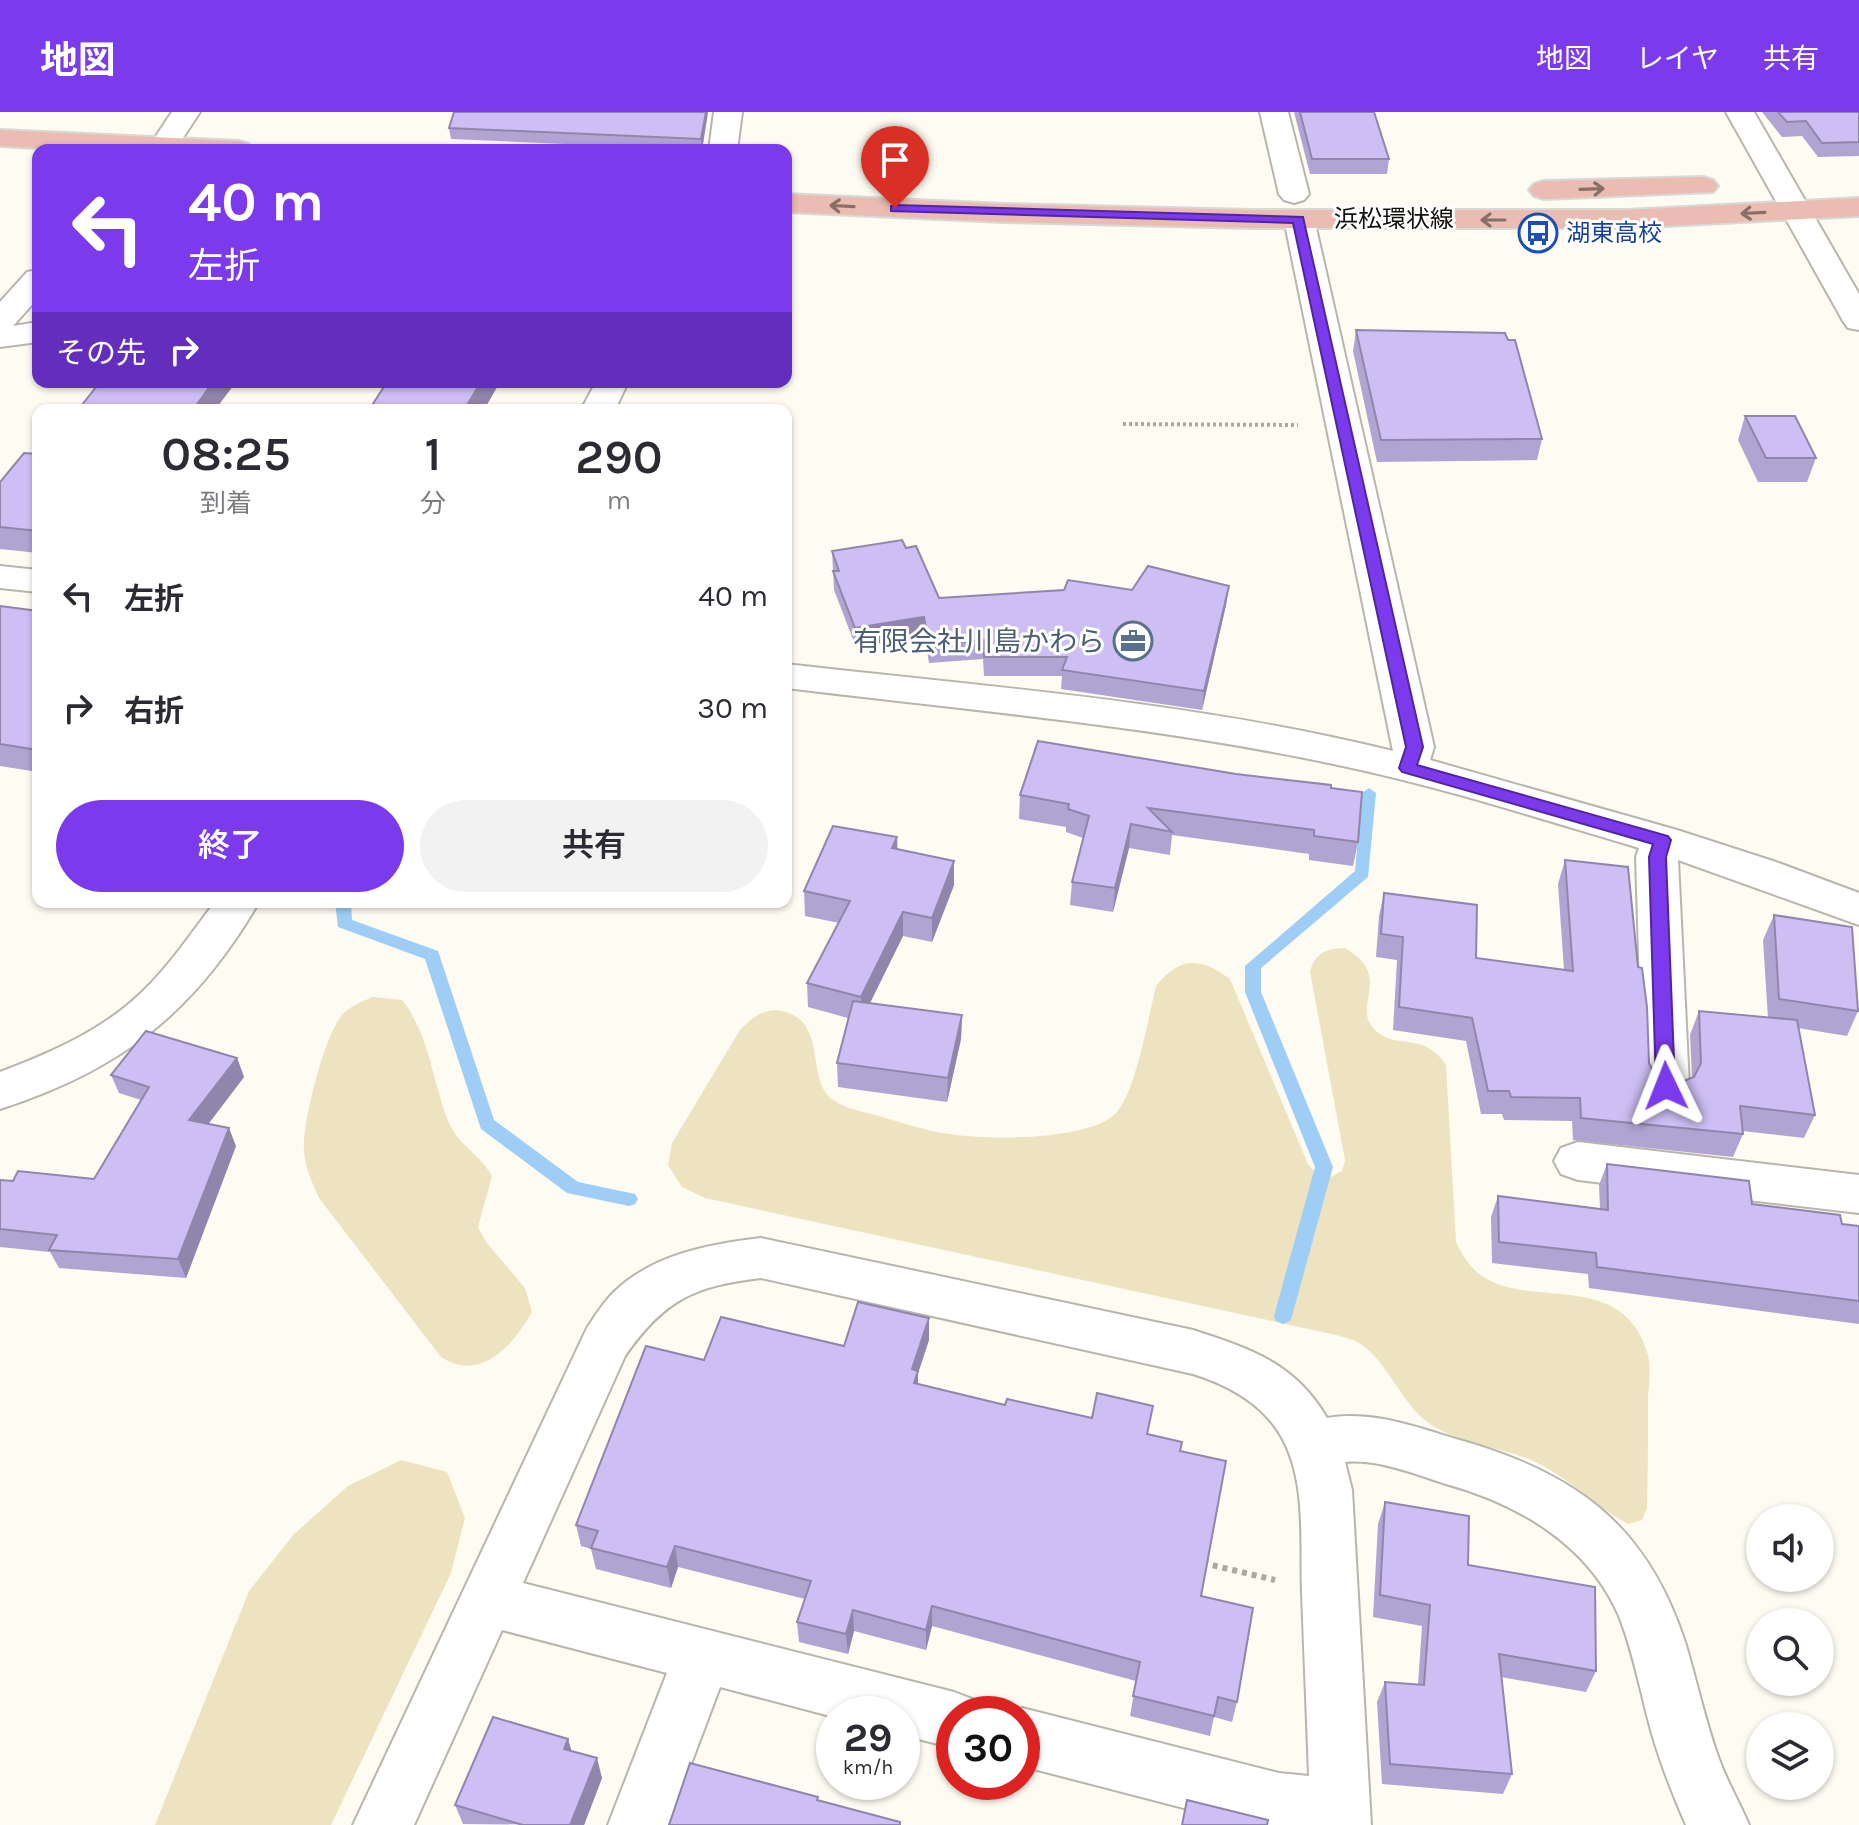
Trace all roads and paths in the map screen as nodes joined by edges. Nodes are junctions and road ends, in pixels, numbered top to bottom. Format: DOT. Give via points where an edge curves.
graph roads {
  1 [pos="186,112"];
  2 [pos="728,112"];
  3 [pos="1274,112"];
  4 [pos="1740,112"];
  5 [pos="0,138"];
  6 [pos="141,144"];
  7 [pos="165,144"];
  8 [pos="724,144"];
  9 [pos="0,162"];
  10 [pos="32,163"];
  11 [pos="792,180"];
  12 [pos="1859,180"];
  13 [pos="1781,183"];
  14 [pos="792,203"];
  15 [pos="1296,207"];
  16 [pos="1859,207"];
  17 [pos="1796,210"];
  18 [pos="32,286"];
  19 [pos="0,321"];
  20 [pos="1859,321"];
  21 [pos="32,333"];
  22 [pos="0,337"];
  23 [pos="1123,424"];
  24 [pos="1344,425"];
  25 [pos="0,577"];
  26 [pos="32,580"];
  27 [pos="792,677"];
  28 [pos="1408,768"];
  29 [pos="1662,840"];
  30 [pos="233,908"];
  31 [pos="1859,910"];
  32 [pos="1666,1086"];
  33 [pos="0,1091"];
  34 [pos="1578,1161"];
  35 [pos="1859,1194"];
  36 [pos="1314,1444"];
  37 [pos="1192,1560"];
  38 [pos="1283,1582"];
  39 [pos="486,1600"];
  40 [pos="703,1655"];
  41 [pos="936,1715"];
  42 [pos="1040,1742"];
  43 [pos="1340,1817"];
  44 [pos="383,1825"];
  45 [pos="638,1825"];
  46 [pos="1719,1825"];
  1 -- 7 [label="street"];
  2 -- 8 [label="street"];
  3 -- 15 [label="street"];
  4 -- 13 [label="street"];
  5 -- 6 [label="main road"];
  9 -- 10 [label="main road"];
  11 -- 15 [label="main road, 浜松環状線"];
  12 -- 13 [label="main road, 浜松環状線"];
  15 -- 13 [label="main road, 浜松環状線, one-way" via="1507,191"];
  13 -- 17 [label="street"];
  15 -- 14 [label="main road, 浜松環状線, one-way" via="1018,214"];
  17 -- 15 [label="main road, 浜松環状線, one-way" via="1627,219"];
  15 -- 24 [label="street"];
  16 -- 17 [label="main road, 浜松環状線"];
  17 -- 20 [label="street"];
  18 -- 19 [label="street"];
  21 -- 22 [label="street"];
  23 -- 24 [label="path"];
  24 -- 28 [label="street" via="1414,747"];
  25 -- 26 [label="street"];
  27 -- 28 [label="street" via="1122,716"];
  28 -- 29 [label="street"];
  29 -- 31 [label="street"];
  29 -- 32 [label="street" via="1657,857"];
  30 -- 33 [label="street" via="145,1016 35,1078"];
  34 -- 35 [label="street"];
  36 -- 39 [label="street" via="1300,1415 1271,1386 1235,1364 761,1258 713,1263 670,1279 632,1307 605,1343"];
  36 -- 43 [label="street" via="1325,1490"];
  36 -- 46 [label="street" via="1358,1438 1485,1470 1524,1484 1592,1532 1620,1563 1641,1599 1687,1756"];
  37 -- 38 [label="path"];
  39 -- 40 [label="street"];
  39 -- 44 [label="street"];
  40 -- 41 [label="street"];
  40 -- 45 [label="street"];
  42 -- 43 [label="street"];
}
